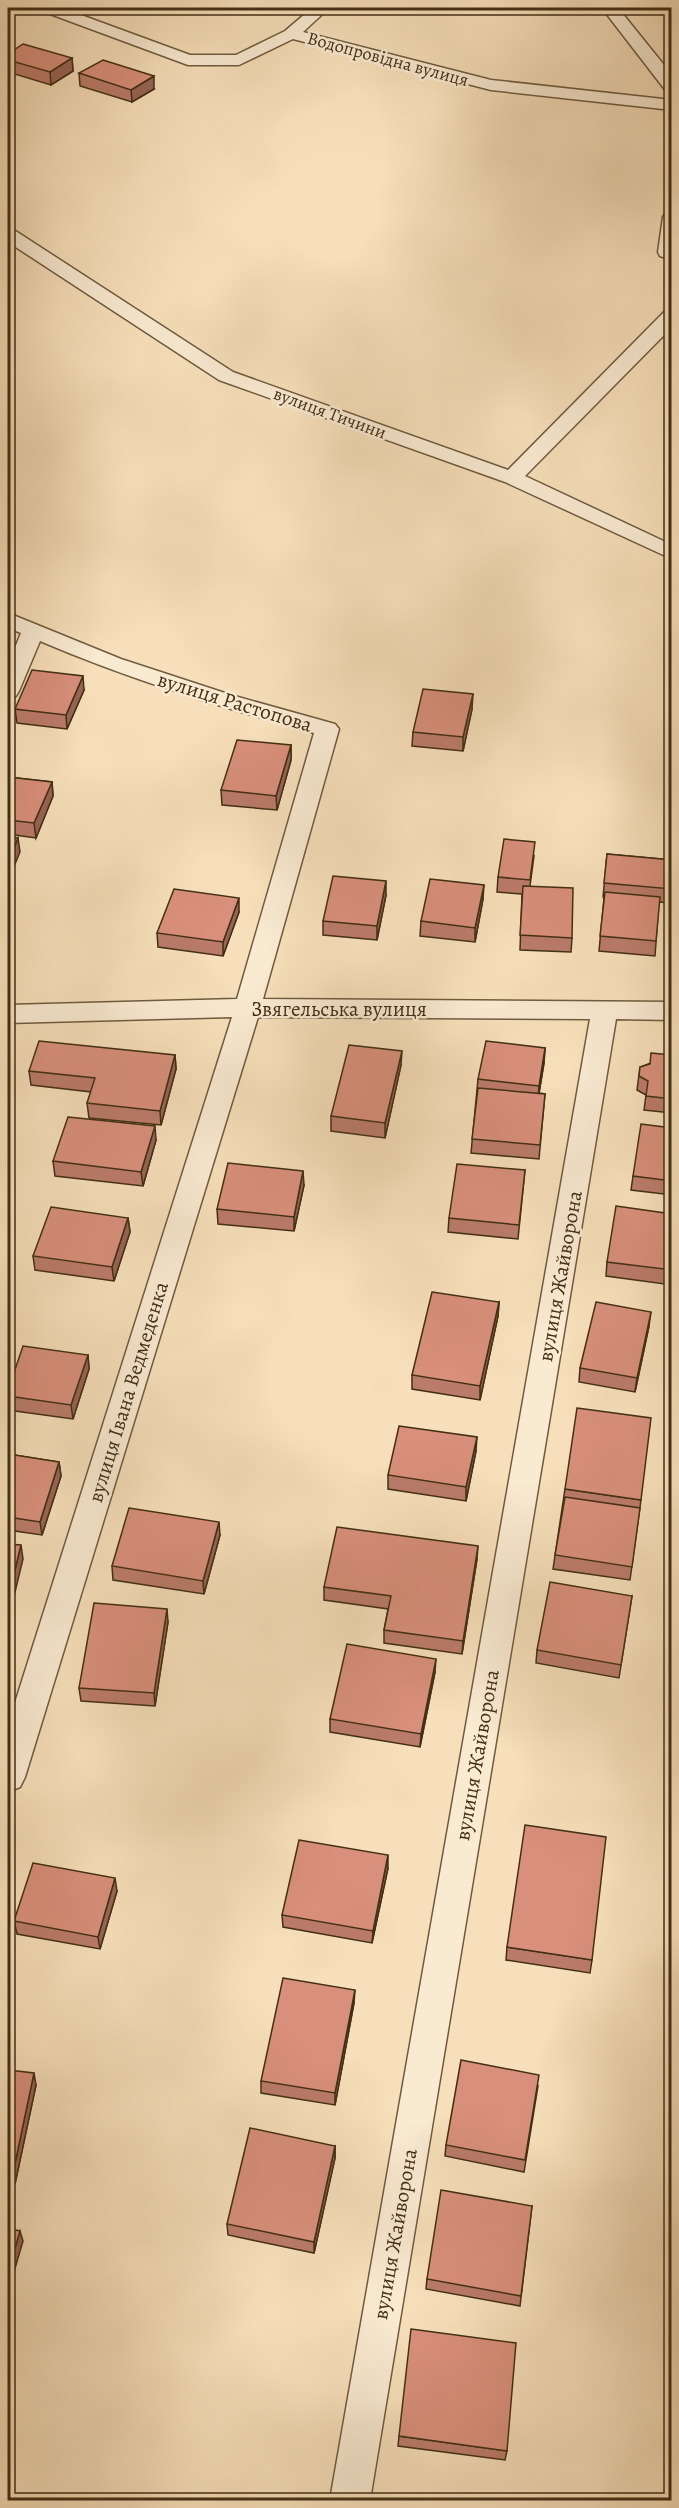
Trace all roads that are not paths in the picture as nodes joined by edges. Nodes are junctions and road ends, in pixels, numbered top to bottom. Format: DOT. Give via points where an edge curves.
graph roads {
  1 [pos="48,8"];
  2 [pos="321,8"];
  3 [pos="610,8"];
  4 [pos="291,34"];
  5 [pos="672,87"];
  6 [pos="672,105"];
  7 [pos="672,218"];
  8 [pos="8,234"];
  9 [pos="672,255"];
  10 [pos="672,315"];
  11 [pos="512,478"];
  12 [pos="672,553"];
  13 [pos="8,620"];
  14 [pos="33,631"];
  15 [pos="8,691"];
  16 [pos="248,1008"];
  17 [pos="605,1010"];
  18 [pos="672,1011"];
  19 [pos="8,1014"];
  20 [pos="8,1777"];
  21 [pos="350,2500"];
  1 -- 4 [label="street, Водопровідна вулиця" via="188,60 239,60"];
  2 -- 4 [label="street"];
  3 -- 5 [label="street"];
  4 -- 6 [label="street, Водопровідна вулиця" via="491,86"];
  7 -- 9 [label="street" via="667,252"];
  8 -- 11 [label="street, вулиця Тичини" via="226,376"];
  10 -- 11 [label="street"];
  11 -- 12 [label="street, вулиця Тичини"];
  13 -- 14 [label="street, вулиця Растопова"];
  14 -- 15 [label="street"];
  14 -- 16 [label="street, вулиця Растопова" via="113,664 327,729"];
  16 -- 17 [label="street, Звягельська вулиця"];
  16 -- 19 [label="street, Звягельська вулиця"];
  16 -- 20 [label="street, вулиця Івана Ведмеденка"];
  17 -- 18 [label="street, Звягельська вулиця"];
  17 -- 21 [label="street, вулиця Жайворона"];
}
